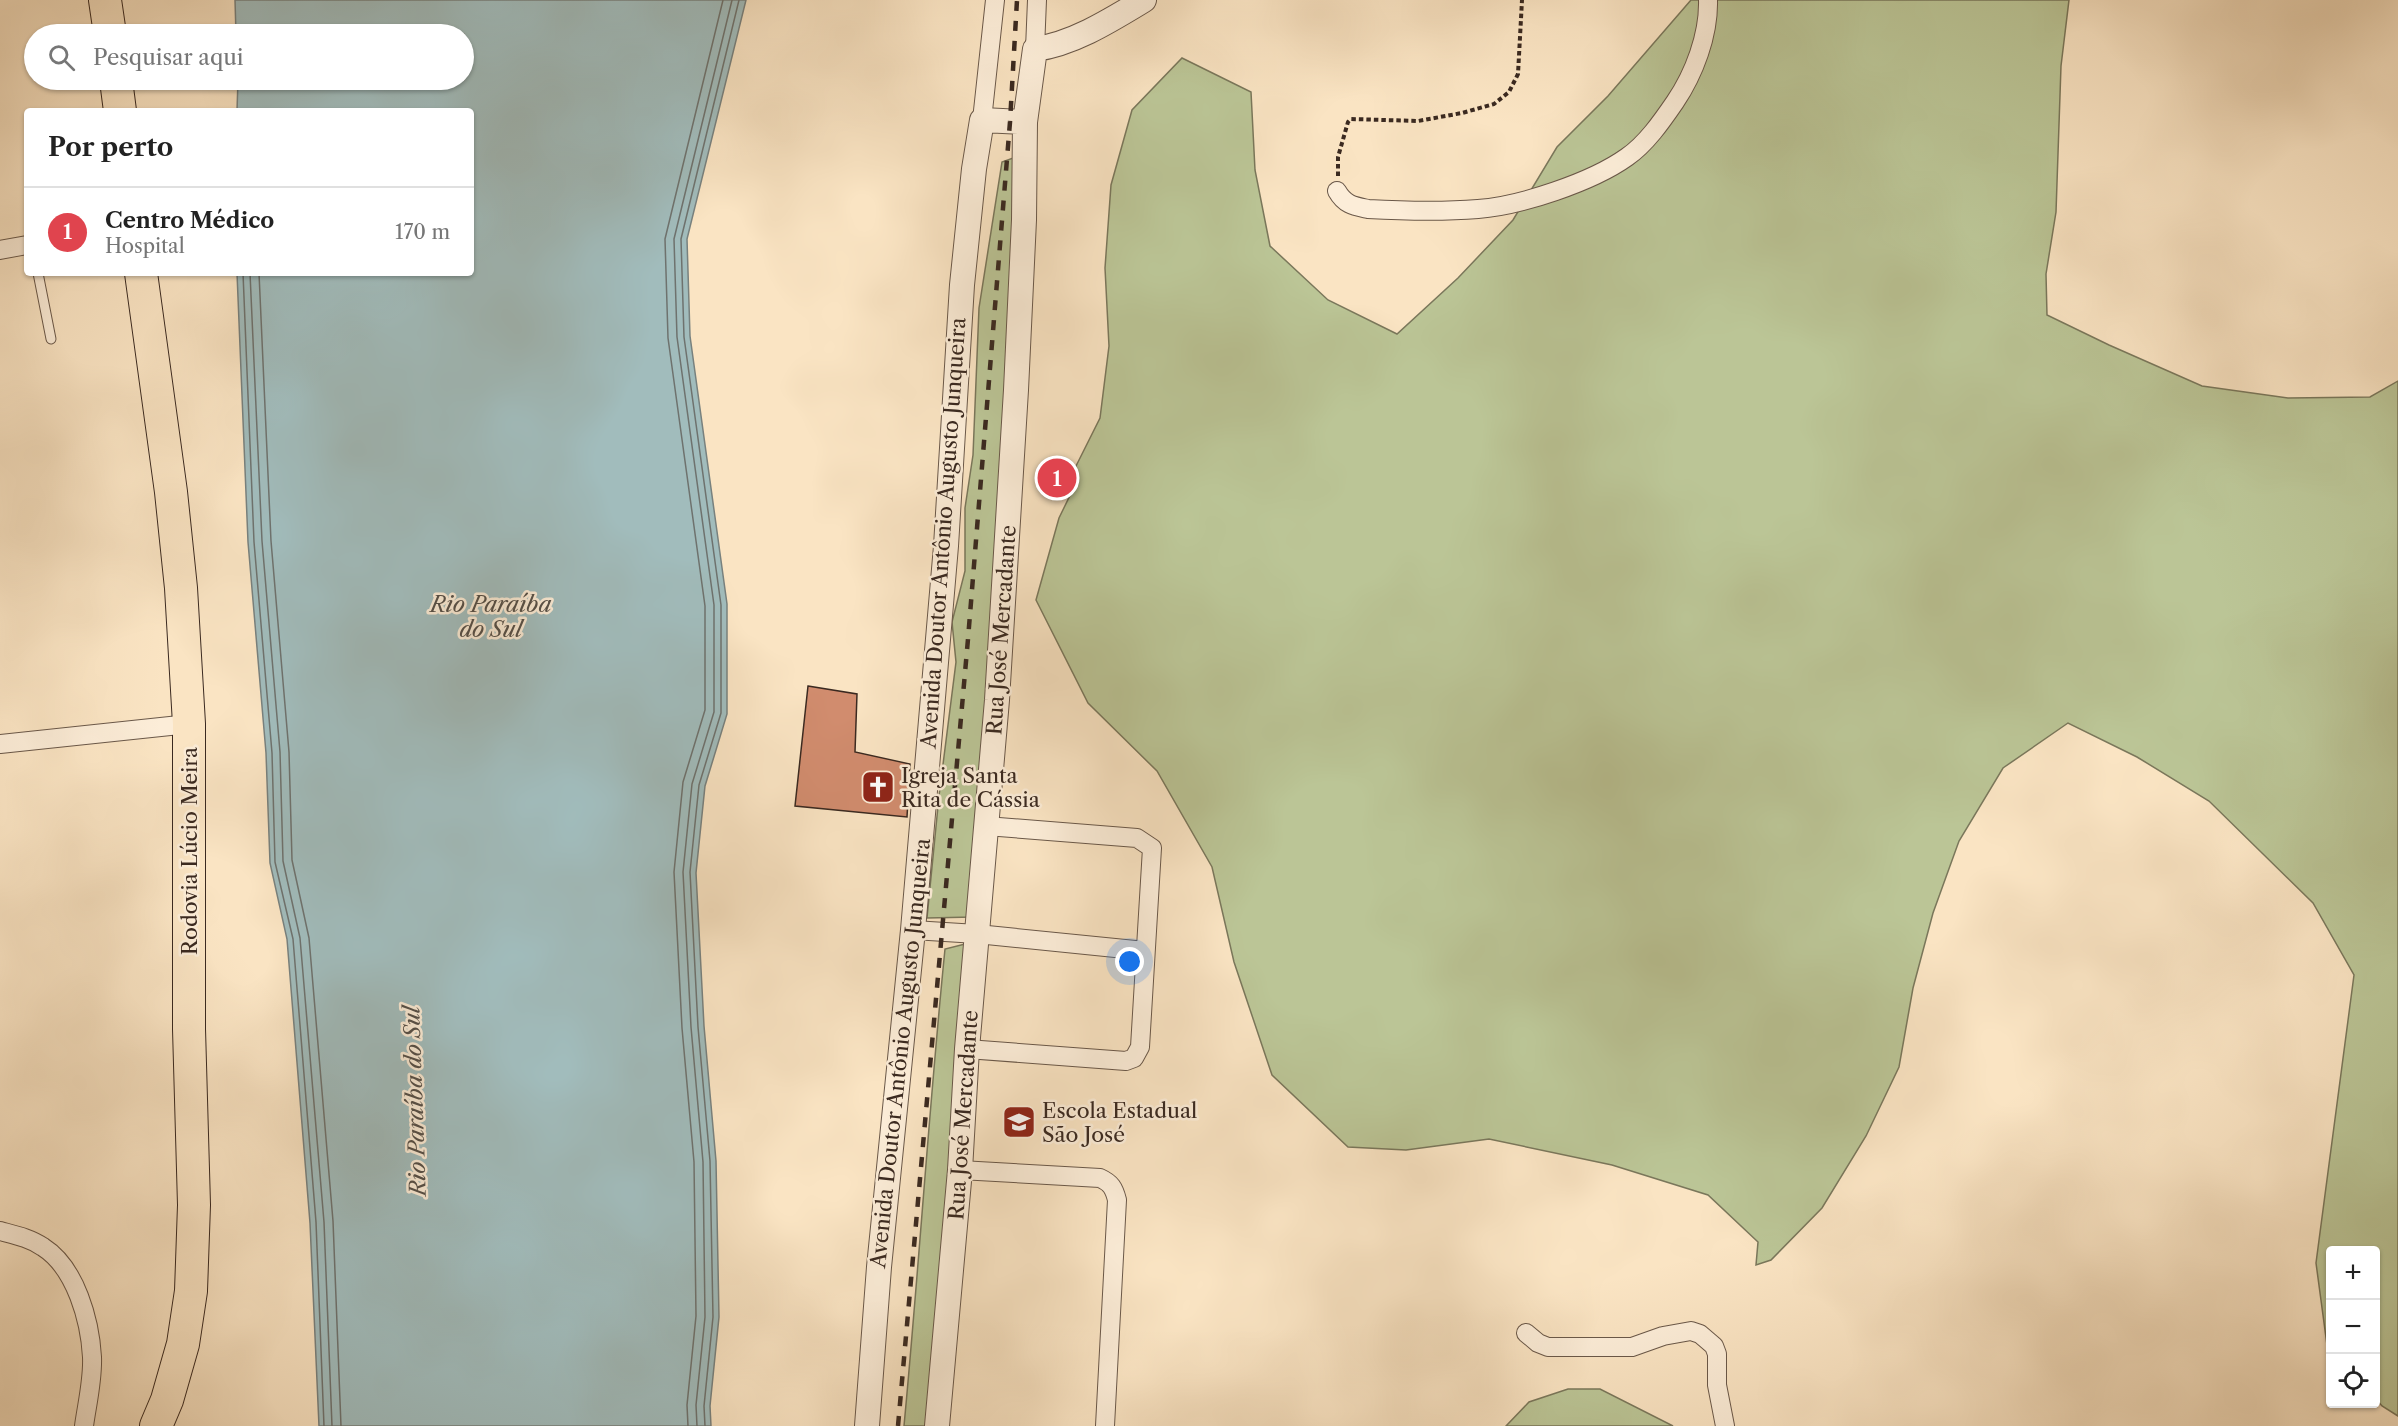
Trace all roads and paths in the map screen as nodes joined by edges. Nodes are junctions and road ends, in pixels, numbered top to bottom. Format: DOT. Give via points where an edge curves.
graph roads {
  1 [pos="105,0"];
  2 [pos="995,0"];
  3 [pos="1037,0"];
  4 [pos="1144,0"];
  5 [pos="1522,0"];
  6 [pos="1708,0"];
  7 [pos="109,24"];
  8 [pos="1035,49"];
  9 [pos="117,90"];
  10 [pos="120,108"];
  11 [pos="982,120"];
  12 [pos="1025,122"];
  13 [pos="1337,191"];
  14 [pos="24,246"];
  15 [pos="0,250"];
  16 [pos="39,276"];
  17 [pos="141,276"];
  18 [pos="51,339"];
  19 [pos="189,724"];
  20 [pos="0,744"];
  21 [pos="986,826"];
  22 [pos="913,930"];
  23 [pos="977,934"];
  24 [pos="1144,951"];
  25 [pos="967,1049"];
  26 [pos="960,1170"];
  27 [pos="0,1231"];
  28 [pos="1526,1333"];
  29 [pos="84,1426"];
  30 [pos="156,1426"];
  31 [pos="867,1426"];
  32 [pos="937,1426"];
  33 [pos="1105,1426"];
  34 [pos="1725,1426"];
  1 -- 7 [label="highway"];
  2 -- 11 [label="street, Avenida Doutor Antônio Augusto Junqueira"];
  3 -- 8 [label="street"];
  4 -- 8 [label="street" via="1081,36"];
  5 -- 13 [label="path" via="1518,74 1509,92 1494,104 1418,121 1351,119 1338,157"];
  6 -- 13 [label="street" via="1703,38 1688,82 1662,122 1628,157 1589,178 1549,194 1480,209 1368,209 1352,206"];
  8 -- 12 [label="street, Rua José Mercadante"];
  9 -- 10 [label="highway"];
  11 -- 12 [label="street"];
  11 -- 22 [label="street, Avenida Doutor Antônio Augusto Junqueira" via="962,285 946,546"];
  12 -- 21 [label="street, Rua José Mercadante" via="1016,390"];
  14 -- 15 [label="street"];
  16 -- 18 [label="lane"];
  17 -- 19 [label="highway, Rodovia Lúcio Meira" via="174,513"];
  19 -- 20 [label="street"];
  19 -- 30 [label="highway, Rodovia Lúcio Meira" via="189,1029 194,1205 191,1291 183,1344"];
  21 -- 23 [label="street, Rua José Mercadante"];
  21 -- 24 [label="street" via="1137,838 1150,845 1154,852"];
  22 -- 23 [label="street"];
  22 -- 31 [label="street, Avenida Doutor Antônio Augusto Junqueira"];
  23 -- 24 [label="street"];
  23 -- 25 [label="street, Rua José Mercadante"];
  24 -- 25 [label="street" via="1140,1047 1134,1058 1126,1061"];
  25 -- 26 [label="street, Rua José Mercadante"];
  26 -- 32 [label="street, Rua José Mercadante"];
  26 -- 33 [label="street" via="1100,1178 1114,1190 1117,1200"];
  27 -- 29 [label="street" via="43,1247 59,1260 74,1286 92,1358"];
  28 -- 34 [label="street" via="1538,1343 1556,1347 1632,1347 1663,1336 1690,1331 1700,1334 1718,1354 1717,1385"];
}
